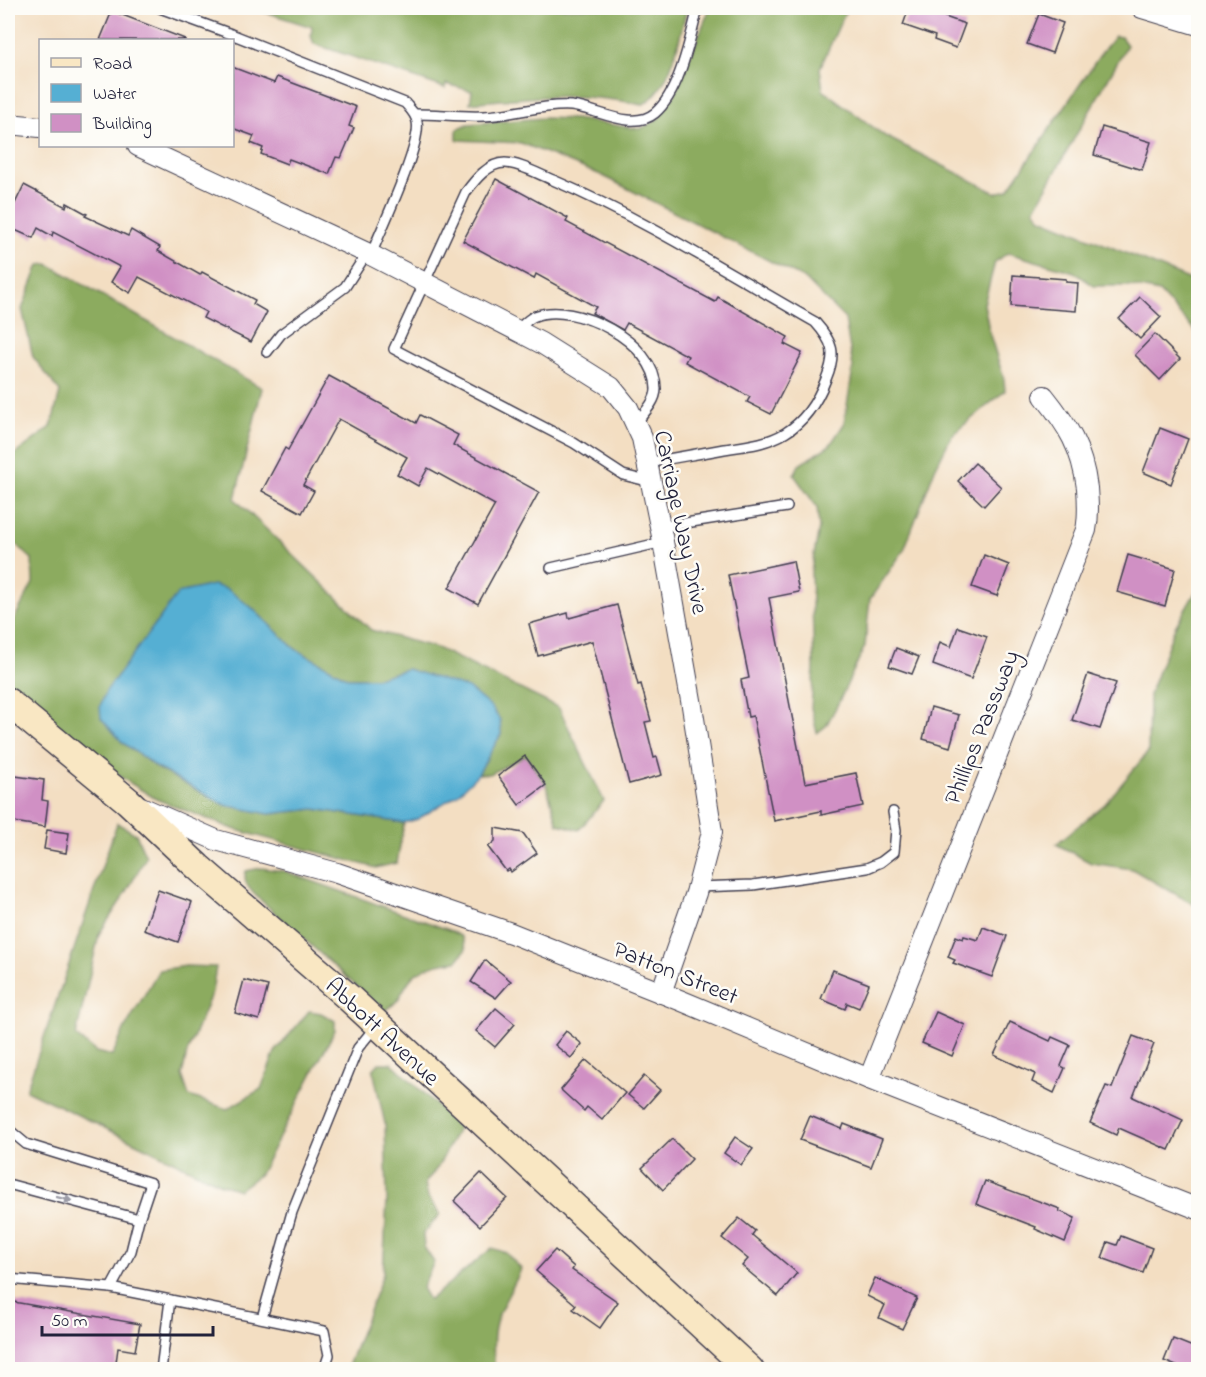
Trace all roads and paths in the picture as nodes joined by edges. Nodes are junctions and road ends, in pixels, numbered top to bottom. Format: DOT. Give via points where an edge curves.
graph roads {
  1 [pos="160,8"];
  2 [pos="698,8"];
  3 [pos="1142,8"];
  4 [pos="1198,25"];
  5 [pos="415,114"];
  6 [pos="8,124"];
  7 [pos="39,127"];
  8 [pos="140,147"];
  9 [pos="369,254"];
  10 [pos="424,282"];
  11 [pos="517,330"];
  12 [pos="267,352"];
  13 [pos="1044,396"];
  14 [pos="635,424"];
  15 [pos="649,472"];
  16 [pos="787,507"];
  17 [pos="661,535"];
  18 [pos="551,568"];
  19 [pos="8,702"];
  20 [pos="128,801"];
  21 [pos="893,812"];
  22 [pos="698,887"];
  23 [pos="662,993"];
  24 [pos="377,1024"];
  25 [pos="869,1079"];
  26 [pos="8,1129"];
  27 [pos="8,1184"];
  28 [pos="1198,1209"];
  29 [pos="139,1219"];
  30 [pos="8,1279"];
  31 [pos="111,1288"];
  32 [pos="170,1300"];
  33 [pos="262,1318"];
  34 [pos="161,1370"];
  35 [pos="324,1370"];
  36 [pos="750,1370"];
  1 -- 5 [label="lane" via="405,103"];
  2 -- 5 [label="lane" via="671,92 662,106 647,117 634,120 572,106 484,116"];
  3 -- 4 [label="street"];
  5 -- 9 [label="lane" via="415,146"];
  6 -- 7 [label="street"];
  8 -- 9 [label="street, Carriage Way Drive"];
  9 -- 10 [label="street, Carriage Way Drive"];
  9 -- 12 [label="lane" via="345,286 281,334"];
  10 -- 11 [label="street, Carriage Way Drive"];
  10 -- 15 [label="lane" via="394,349 574,443 623,475"];
  10 -- 15 [label="lane" via="466,192 480,175 505,163 569,187 667,238 815,322 825,333 833,355 825,382 800,422 785,433 757,443"];
  11 -- 14 [label="street, Carriage Way Drive" via="611,387"];
  11 -- 14 [label="lane" via="535,316 562,313 624,336 647,363 656,390"];
  13 -- 25 [label="street, Phillips Passway" via="1072,435 1083,461 1088,502 1086,530"];
  14 -- 15 [label="street, Carriage Way Drive"];
  15 -- 17 [label="street, Carriage Way Drive"];
  16 -- 17 [label="lane"];
  17 -- 18 [label="lane"];
  17 -- 22 [label="street, Carriage Way Drive" via="712,832"];
  19 -- 20 [label="main road, Abbott Avenue"];
  20 -- 23 [label="street, Patton Street" via="216,840 337,873 511,933"];
  20 -- 24 [label="main road, Abbott Avenue"];
  21 -- 22 [label="lane" via="894,852 867,868 753,885"];
  22 -- 23 [label="street, Carriage Way Drive"];
  23 -- 25 [label="street, Patton Street"];
  24 -- 33 [label="lane" via="358,1048 292,1212"];
  24 -- 36 [label="main road, Abbott Avenue"];
  25 -- 28 [label="street, Patton Street"];
  26 -- 29 [label="lane" via="26,1144 151,1183"];
  27 -- 29 [label="lane, one-way"];
  29 -- 31 [label="lane" via="131,1251"];
  30 -- 31 [label="lane"];
  31 -- 32 [label="lane"];
  32 -- 33 [label="lane"];
  32 -- 34 [label="lane"];
  33 -- 35 [label="lane" via="324,1331 329,1355"];
}
